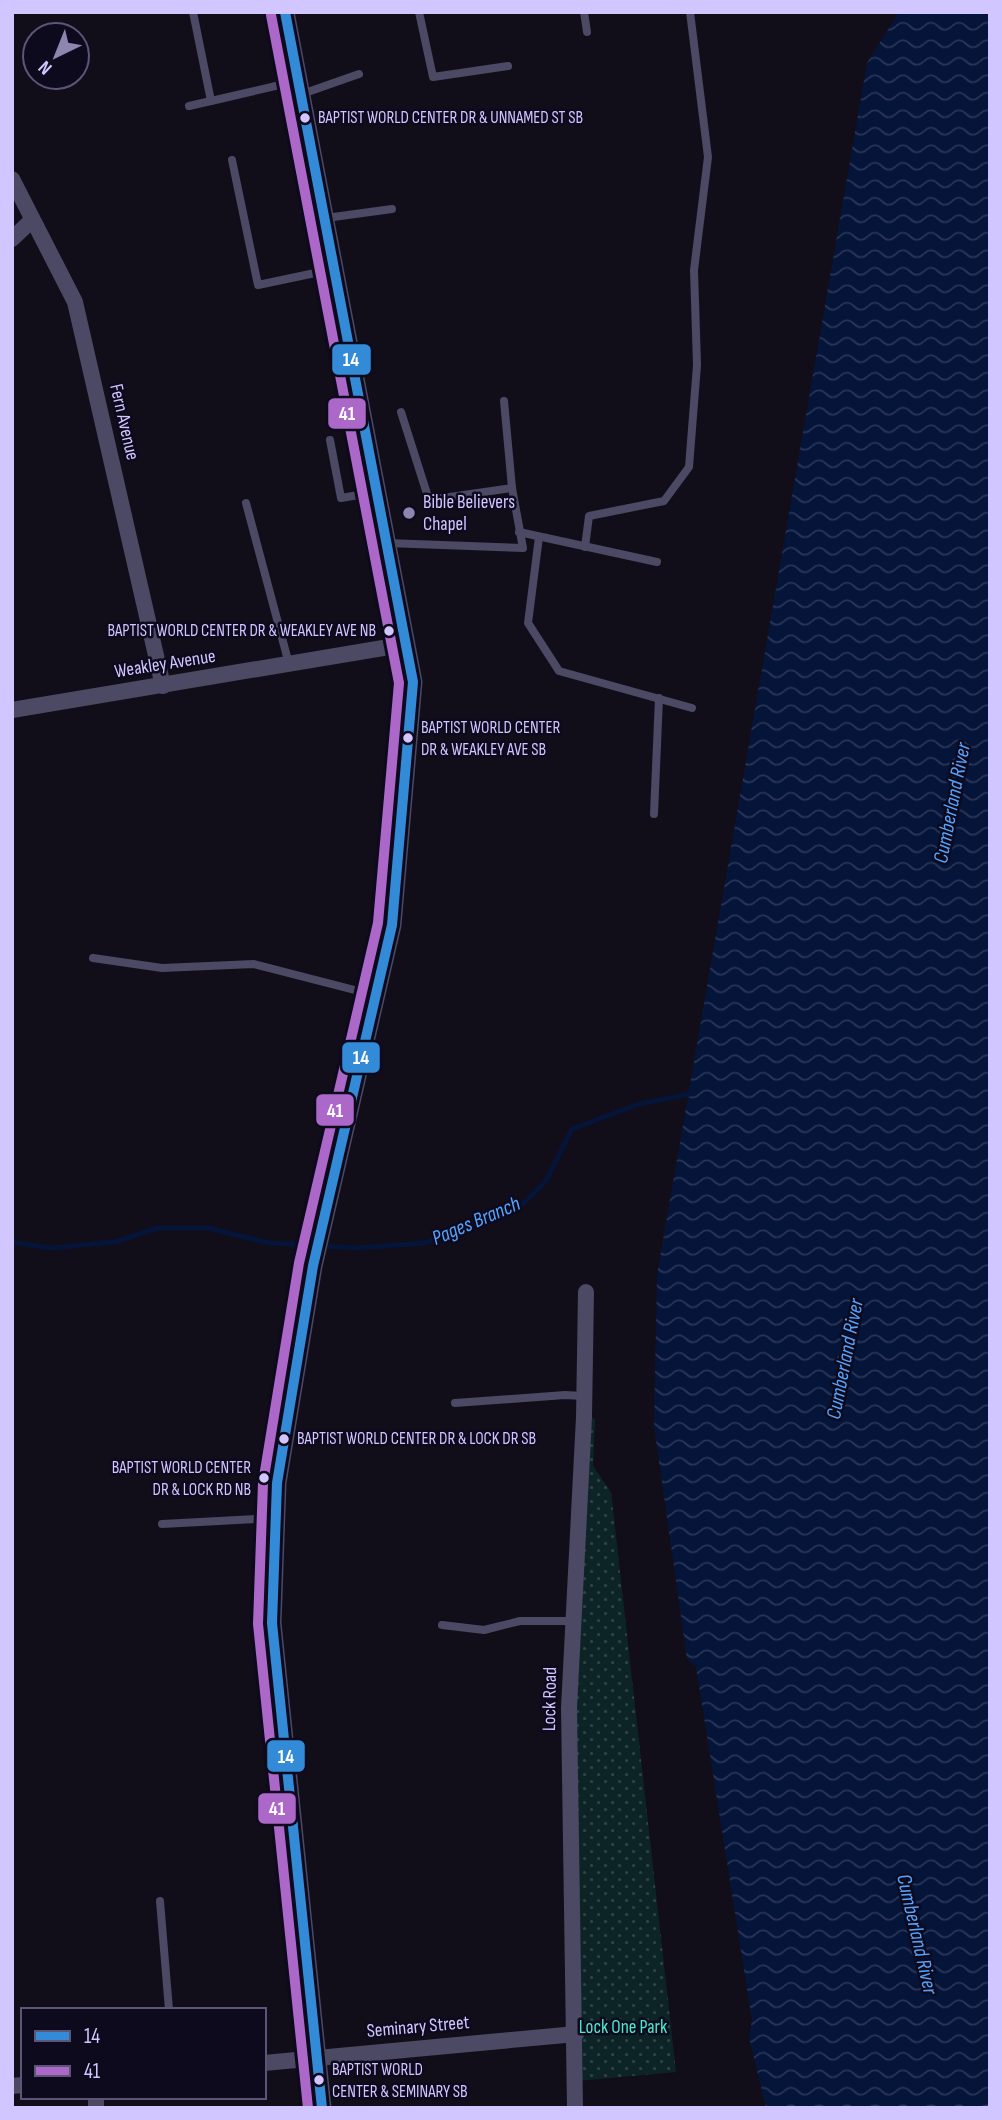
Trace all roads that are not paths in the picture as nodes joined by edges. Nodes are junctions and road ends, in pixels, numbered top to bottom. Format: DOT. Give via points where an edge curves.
graph roads {
  1 [pos="193,12"];
  2 [pos="285,12"];
  3 [pos="419,12"];
  4 [pos="584,12"];
  5 [pos="690,12"];
  6 [pos="587,32"];
  7 [pos="509,66"];
  8 [pos="359,74"];
  9 [pos="299,88"];
  10 [pos="211,101"];
  11 [pos="188,106"];
  12 [pos="232,160"];
  13 [pos="12,179"];
  14 [pos="392,209"];
  15 [pos="323,218"];
  16 [pos="32,220"];
  17 [pos="12,239"];
  18 [pos="334,270"];
  19 [pos="504,401"];
  20 [pos="401,412"];
  21 [pos="330,440"];
  22 [pos="512,488"];
  23 [pos="376,492"];
  24 [pos="246,503"];
  25 [pos="519,532"];
  26 [pos="539,537"];
  27 [pos="387,543"];
  28 [pos="585,547"];
  29 [pos="657,562"];
  30 [pos="407,644"];
  31 [pos="289,664"];
  32 [pos="163,686"];
  33 [pos="659,698"];
  34 [pos="692,708"];
  35 [pos="12,710"];
  36 [pos="654,814"];
  37 [pos="93,958"];
  38 [pos="374,995"];
  39 [pos="586,1292"];
  40 [pos="584,1396"];
  41 [pos="455,1403"];
  42 [pos="276,1518"];
  43 [pos="162,1524"];
  44 [pos="574,1621"];
  45 [pos="442,1625"];
  46 [pos="160,1901"];
  47 [pos="169,2008"];
  48 [pos="576,2034"];
  49 [pos="317,2057"];
  50 [pos="266,2063"];
  51 [pos="322,2108"];
  52 [pos="575,2108"];
  1 -- 10 [label="lane"];
  2 -- 9 [label="street"];
  3 -- 7 [label="lane" via="433,77"];
  4 -- 6 [label="lane"];
  5 -- 28 [label="lane" via="708,157 694,270 697,365 689,467 664,500 589,516"];
  8 -- 9 [label="lane"];
  9 -- 10 [label="lane"];
  9 -- 15 [label="street"];
  10 -- 11 [label="lane"];
  12 -- 18 [label="lane" via="258,285"];
  13 -- 16 [label="street, Fern Avenue"];
  14 -- 15 [label="lane"];
  15 -- 18 [label="street"];
  16 -- 17 [label="street"];
  16 -- 32 [label="street, Fern Avenue" via="75,302"];
  18 -- 23 [label="street"];
  19 -- 22 [label="lane"];
  20 -- 22 [label="lane" via="429,500"];
  21 -- 23 [label="lane" via="341,498"];
  22 -- 25 [label="lane"];
  23 -- 27 [label="street"];
  24 -- 31 [label="lane"];
  25 -- 26 [label="lane"];
  25 -- 27 [label="lane" via="523,548"];
  26 -- 28 [label="lane"];
  26 -- 33 [label="lane" via="528,623 559,671"];
  27 -- 30 [label="street"];
  28 -- 29 [label="lane"];
  30 -- 31 [label="street, Weakley Avenue"];
  30 -- 38 [label="street" via="412,682 392,925"];
  31 -- 32 [label="street, Weakley Avenue"];
  32 -- 35 [label="street, Weakley Avenue"];
  33 -- 34 [label="lane"];
  33 -- 36 [label="lane"];
  37 -- 38 [label="lane" via="162,968 254,964"];
  38 -- 42 [label="street" via="296,1355"];
  39 -- 40 [label="street, Lock Road"];
  40 -- 41 [label="lane"];
  40 -- 44 [label="street, Lock Road"];
  42 -- 43 [label="lane"];
  42 -- 49 [label="street" via="272,1623"];
  44 -- 45 [label="lane" via="520,1621 484,1630"];
  44 -- 48 [label="street, Lock Road" via="569,1708"];
  46 -- 47 [label="lane"];
  48 -- 49 [label="street, Seminary Street"];
  48 -- 52 [label="street, Lock Road"];
  49 -- 50 [label="street, Seminary Street"];
  49 -- 51 [label="street"];
}
